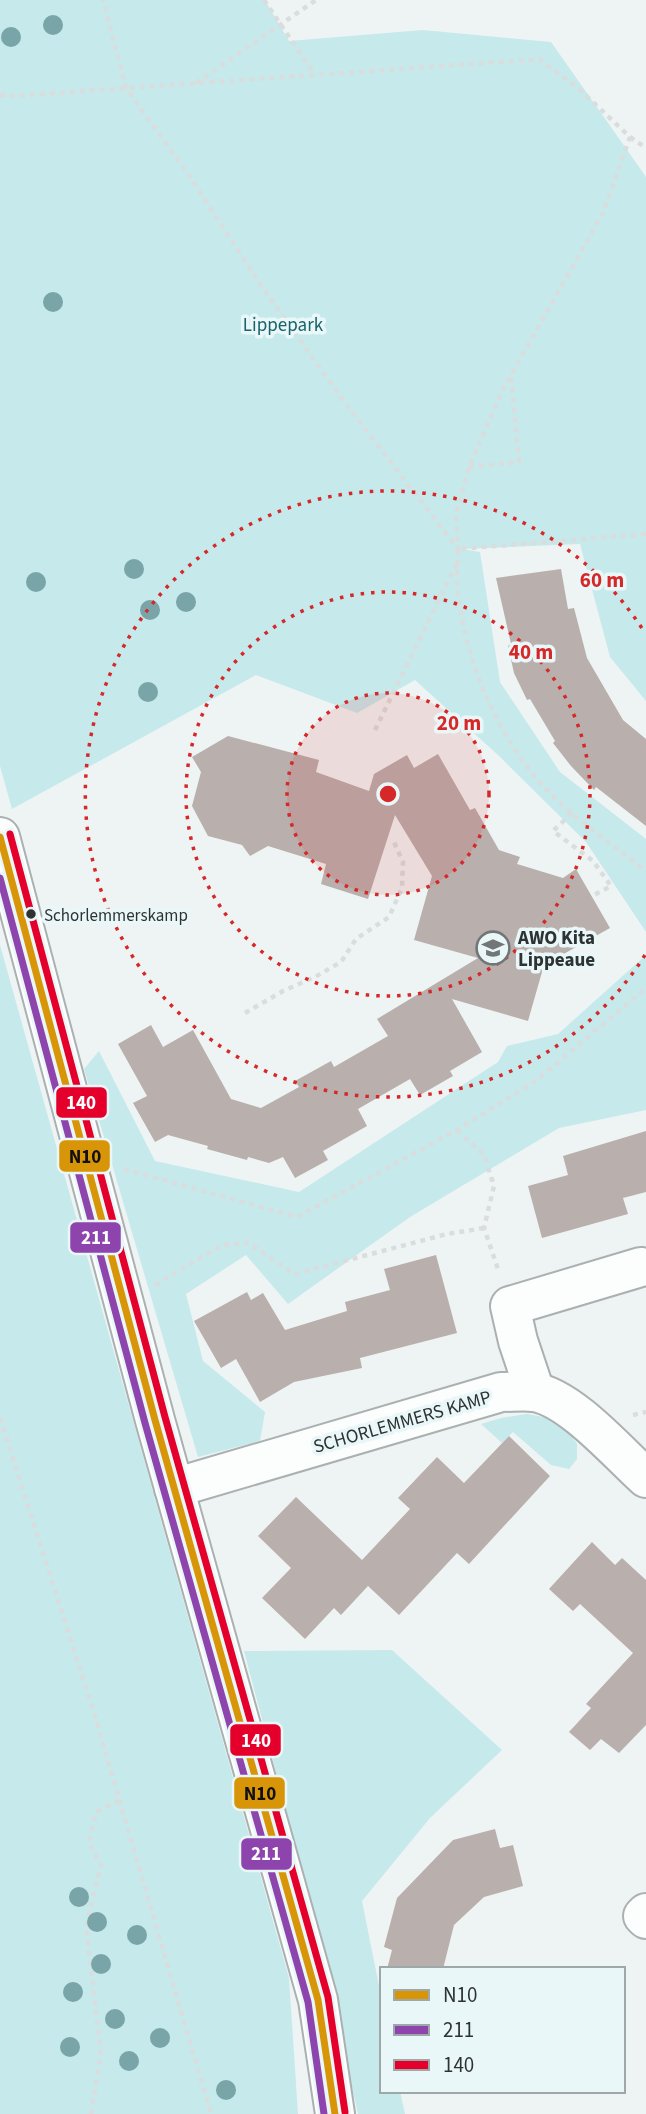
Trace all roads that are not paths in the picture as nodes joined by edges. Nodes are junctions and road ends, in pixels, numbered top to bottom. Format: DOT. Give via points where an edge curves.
graph roads {
  1 [pos="0,837"];
  2 [pos="641,1267"];
  3 [pos="535,1392"];
  4 [pos="646,1478"];
  5 [pos="174,1488"];
  6 [pos="646,1913"];
  7 [pos="646,1919"];
  8 [pos="335,2114"];
  1 -- 5 [label="street"];
  2 -- 3 [label="street" via="510,1306"];
  3 -- 4 [label="street, SCHORLEMMERS KAMP" via="573,1410"];
  3 -- 5 [label="street, SCHORLEMMERS KAMP" via="501,1392"];
  5 -- 8 [label="street" via="318,2000"];
  6 -- 7 [label="street"];
}
